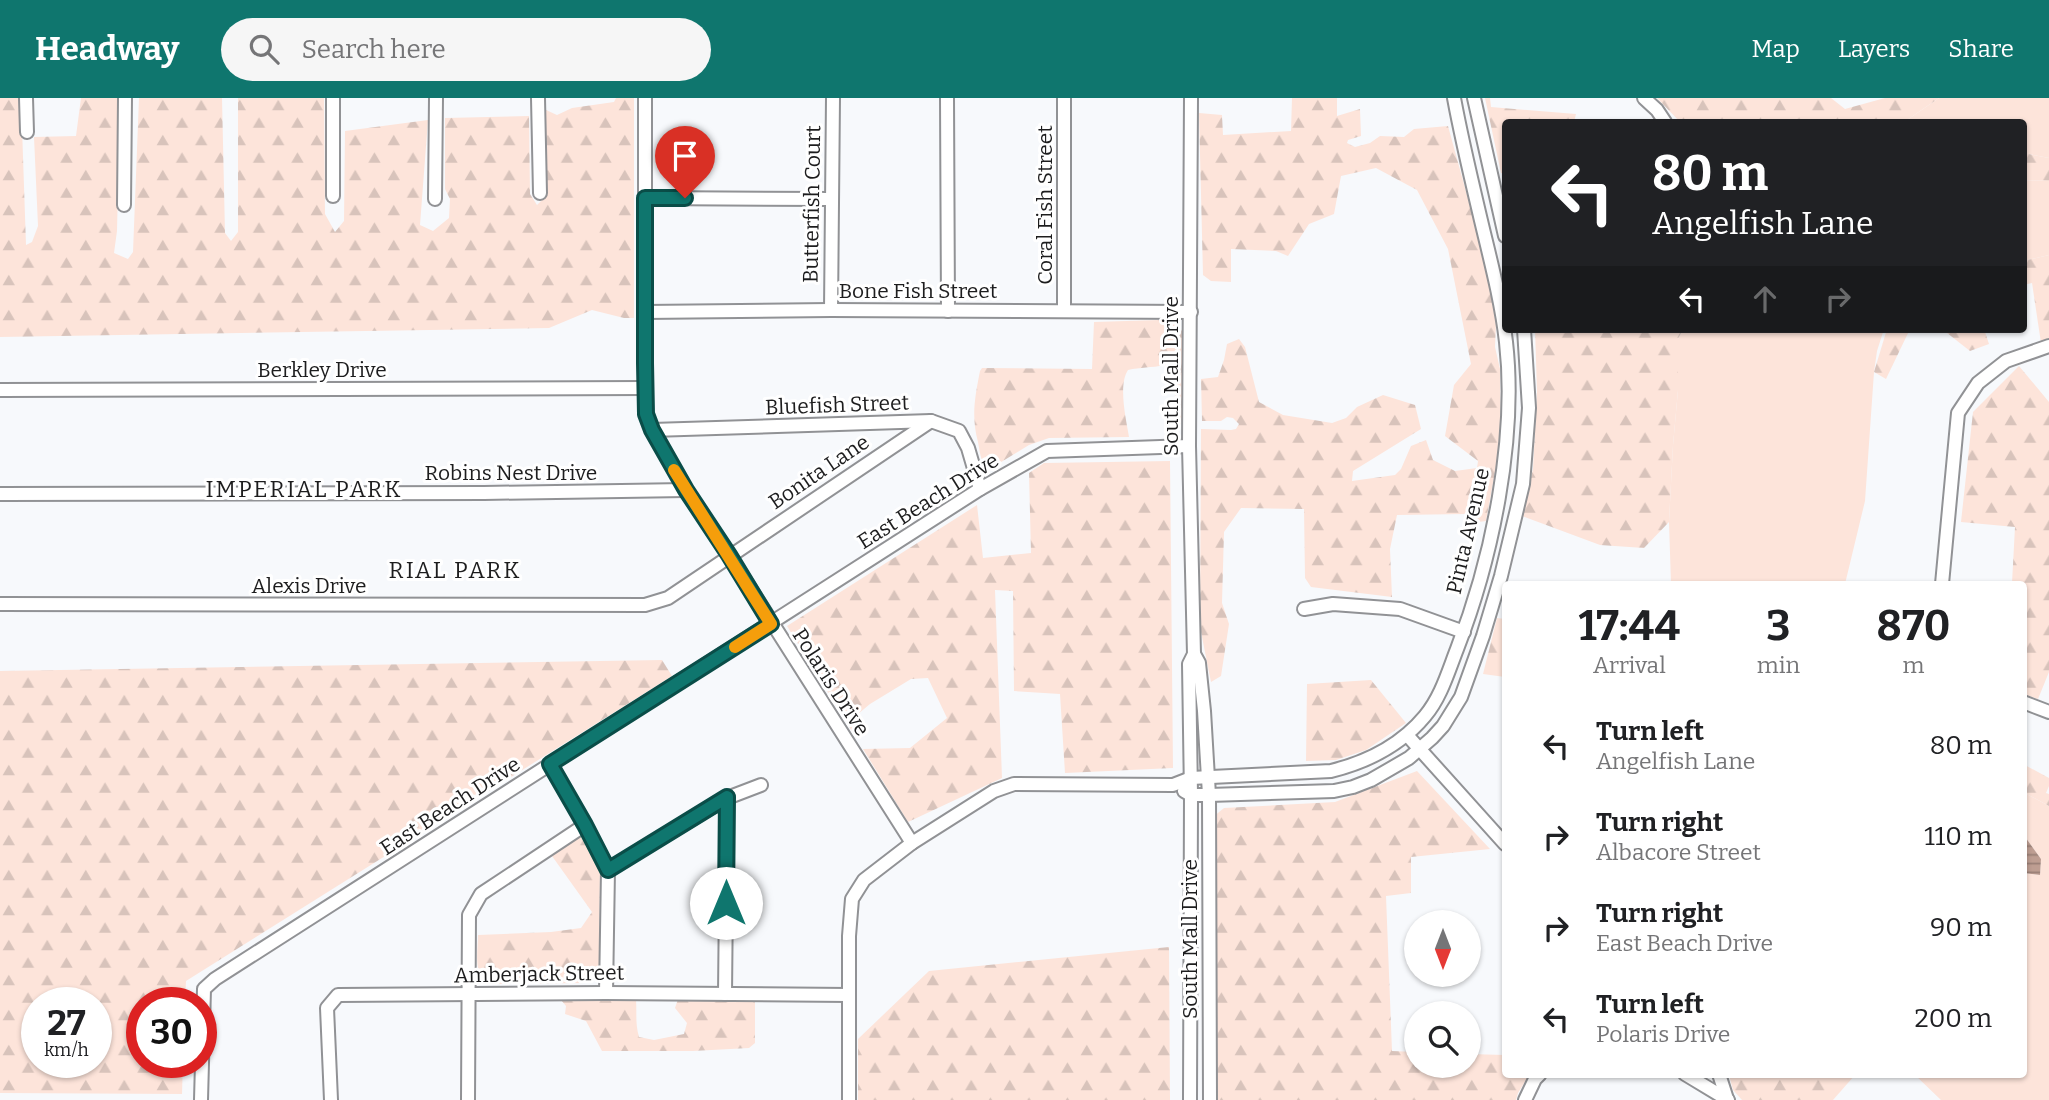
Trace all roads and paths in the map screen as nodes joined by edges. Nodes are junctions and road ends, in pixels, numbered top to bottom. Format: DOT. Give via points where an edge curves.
graph roads {
  1 [pos="26,98"];
  2 [pos="125,98"];
  3 [pos="333,98"];
  4 [pos="436,98"];
  5 [pos="538,98"];
  6 [pos="645,98"];
  7 [pos="833,98"];
  8 [pos="947,98"];
  9 [pos="1064,98"];
  10 [pos="1191,98"];
  11 [pos="1454,98"];
  12 [pos="1474,98"];
  13 [pos="1644,98"];
  14 [pos="1663,119"];
  15 [pos="27,132"];
  16 [pos="540,193"];
  17 [pos="333,196"];
  18 [pos="645,198"];
  19 [pos="435,199"];
  20 [pos="831,199"];
  21 [pos="124,205"];
  22 [pos="1502,223"];
  23 [pos="831,310"];
  24 [pos="948,311"];
  25 [pos="644,312"];
  26 [pos="1065,312"];
  27 [pos="1191,312"];
  28 [pos="1502,321"];
  29 [pos="1504,333"];
  30 [pos="1525,334"];
  31 [pos="1506,343"];
  32 [pos="2049,346"];
  33 [pos="645,388"];
  34 [pos="0,390"];
  35 [pos="930,421"];
  36 [pos="652,430"];
  37 [pos="1189,446"];
  38 [pos="979,489"];
  39 [pos="686,490"];
  40 [pos="0,494"];
  41 [pos="729,555"];
  42 [pos="1942,581"];
  43 [pos="0,604"];
  44 [pos="1304,608"];
  45 [pos="771,624"];
  46 [pos="1464,632"];
  47 [pos="1194,654"];
  48 [pos="2027,704"];
  49 [pos="2049,712"];
  50 [pos="1407,736"];
  51 [pos="1420,749"];
  52 [pos="550,764"];
  53 [pos="1209,777"];
  54 [pos="1191,778"];
  55 [pos="761,785"];
  56 [pos="1173,785"];
  57 [pos="1191,795"];
  58 [pos="1209,795"];
  59 [pos="727,797"];
  60 [pos="585,825"];
  61 [pos="1502,841"];
  62 [pos="912,843"];
  63 [pos="608,870"];
  64 [pos="1191,889"];
  65 [pos="1209,889"];
  66 [pos="606,993"];
  67 [pos="725,993"];
  68 [pos="469,995"];
  69 [pos="849,995"];
  70 [pos="1536,1078"];
  71 [pos="1692,1078"];
  72 [pos="1720,1078"];
  73 [pos="201,1100"];
  74 [pos="331,1100"];
  75 [pos="468,1100"];
  76 [pos="849,1100"];
  77 [pos="1190,1100"];
  78 [pos="1210,1100"];
  79 [pos="1525,1100"];
  80 [pos="1728,1100"];
  1 -- 15 [label="street"];
  2 -- 21 [label="street"];
  3 -- 17 [label="street"];
  4 -- 19 [label="street"];
  5 -- 16 [label="street"];
  6 -- 18 [label="street, Polaris Drive"];
  7 -- 20 [label="street, Butterfish Court"];
  8 -- 24 [label="street"];
  9 -- 26 [label="street, Coral Fish Street"];
  10 -- 27 [label="street, South Mall Drive"];
  11 -- 28 [label="street, Pinta Avenue"];
  12 -- 22 [label="street"];
  13 -- 14 [label="street"];
  18 -- 20 [label="street"];
  18 -- 25 [label="street, Polaris Drive"];
  20 -- 23 [label="street, Butterfish Court"];
  23 -- 24 [label="street, Bone Fish Street"];
  23 -- 25 [label="street, Bone Fish Street"];
  24 -- 26 [label="street, Bone Fish Street"];
  25 -- 33 [label="street, Polaris Drive"];
  26 -- 27 [label="street, Bone Fish Street"];
  27 -- 37 [label="street, South Mall Drive"];
  29 -- 31 [label="street, Pinta Avenue"];
  30 -- 31 [label="street"];
  30 -- 51 [label="street, Pinta Avenue" via="1529,408 1523,484 1501,576 1461,697 1443,726"];
  31 -- 46 [label="street, Pinta Avenue" via="1508,410 1502,483"];
  32 -- 42 [label="street" via="2006,361 1978,383 1958,413"];
  33 -- 34 [label="street, Berkley Drive"];
  33 -- 36 [label="street, Polaris Drive"];
  35 -- 36 [label="street, Bluefish Street"];
  35 -- 38 [label="street, Bluefish Street" via="959,431"];
  35 -- 41 [label="street, Bonita Lane"];
  36 -- 39 [label="street, Polaris Drive"];
  37 -- 38 [label="street, East Beach Drive" via="1047,451"];
  37 -- 47 [label="street, South Mall Drive"];
  38 -- 45 [label="street, East Beach Drive"];
  39 -- 40 [label="street, Robins Nest Drive"];
  39 -- 41 [label="street, Polaris Drive"];
  41 -- 43 [label="street, Alexis Drive" via="667,598 645,605"];
  41 -- 45 [label="street, Polaris Drive"];
  44 -- 46 [label="street" via="1333,604 1399,608"];
  45 -- 52 [label="street, East Beach Drive"];
  45 -- 62 [label="street, Polaris Drive"];
  46 -- 50 [label="street, Pinta Avenue" via="1435,703"];
  47 -- 53 [label="street, South Mall Drive" via="1199,663"];
  47 -- 54 [label="street, South Mall Drive" via="1189,664"];
  48 -- 49 [label="street"];
  50 -- 51 [label="street"];
  50 -- 53 [label="street, Pinta Avenue" via="1366,760 1331,771"];
  51 -- 58 [label="street, Pinta Avenue" via="1353,787"];
  51 -- 61 [label="street"];
  52 -- 60 [label="street"];
  52 -- 73 [label="street, East Beach Drive" via="204,989"];
  53 -- 54 [label="street, Pinta Avenue"];
  53 -- 58 [label="street, South Mall Drive"];
  54 -- 56 [label="street, Pinta Avenue"];
  54 -- 57 [label="street, South Mall Drive"];
  55 -- 59 [label="street"];
  56 -- 57 [label="street"];
  56 -- 62 [label="street" via="1009,785"];
  57 -- 58 [label="street, Pinta Avenue"];
  57 -- 64 [label="street, South Mall Drive"];
  58 -- 65 [label="street, South Mall Drive"];
  59 -- 63 [label="street"];
  59 -- 67 [label="street"];
  60 -- 63 [label="street"];
  60 -- 68 [label="street" via="481,894 469,915"];
  62 -- 69 [label="street" via="864,880 852,899"];
  63 -- 66 [label="street"];
  64 -- 65 [label="street"];
  64 -- 77 [label="street, South Mall Drive"];
  65 -- 78 [label="street, South Mall Drive"];
  66 -- 67 [label="street, Amberjack Street"];
  66 -- 68 [label="street, Amberjack Street"];
  67 -- 69 [label="street, Amberjack Street"];
  68 -- 74 [label="street, Amberjack Street" via="338,995 327,1009"];
  68 -- 75 [label="street"];
  69 -- 76 [label="street"];
  70 -- 79 [label="street"];
  71 -- 80 [label="street"];
  72 -- 80 [label="street"];
}
